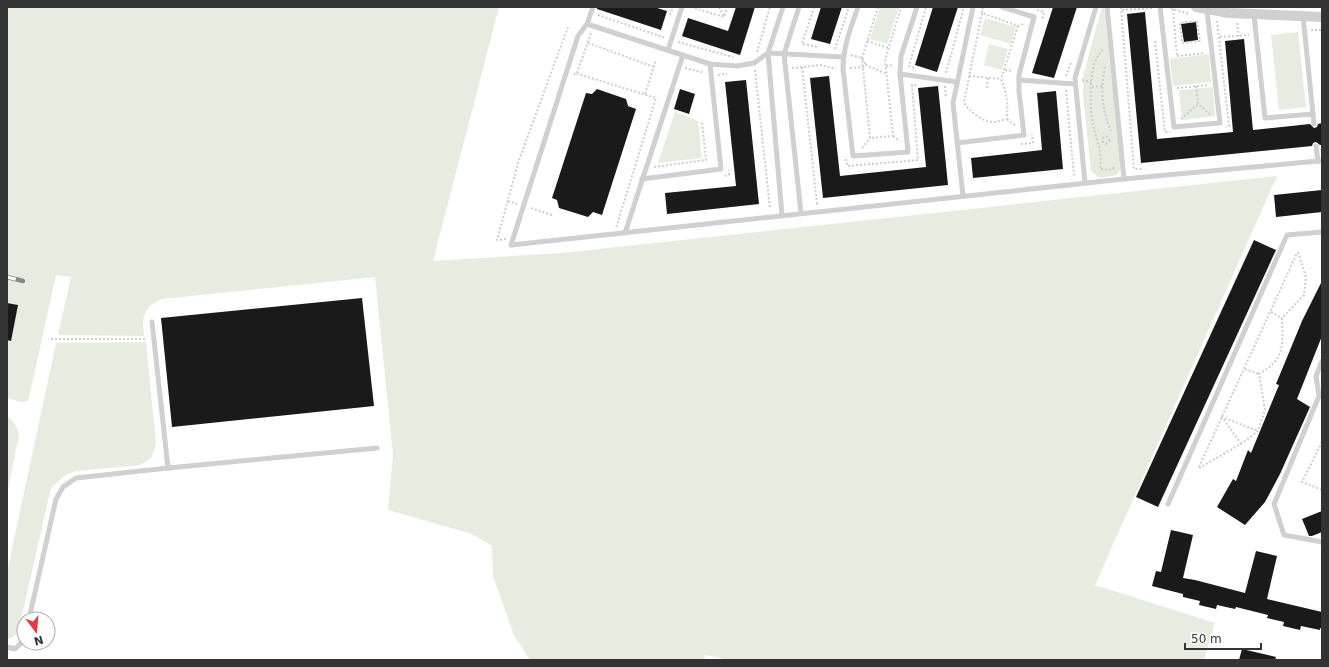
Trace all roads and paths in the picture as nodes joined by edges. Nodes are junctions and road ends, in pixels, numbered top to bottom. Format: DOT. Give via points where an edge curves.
graph roads {
  1 [pos="593,7"];
  2 [pos="682,7"];
  3 [pos="691,7"];
  4 [pos="719,7"];
  5 [pos="727,7"];
  6 [pos="770,7"];
  7 [pos="782,7"];
  8 [pos="800,7"];
  9 [pos="814,7"];
  10 [pos="849,7"];
  11 [pos="858,7"];
  12 [pos="878,7"];
  13 [pos="901,7"];
  14 [pos="917,7"];
  15 [pos="926,7"];
  16 [pos="964,7"];
  17 [pos="973,7"];
  18 [pos="984,7"];
  19 [pos="1002,7"];
  20 [pos="1096,7"];
  21 [pos="1107,7"];
  22 [pos="1152,7"];
  23 [pos="1160,7"];
  24 [pos="1167,7"];
  25 [pos="1173,9"];
  26 [pos="1037,10"];
  27 [pos="1122,10"];
  28 [pos="1207,10"];
  29 [pos="598,11"];
  30 [pos="1194,11"];
  31 [pos="1255,11"];
  32 [pos="982,14"];
  33 [pos="1303,16"];
  34 [pos="724,17"];
  35 [pos="1322,17"];
  36 [pos="1217,21"];
  37 [pos="1237,21"];
  38 [pos="588,24"];
  39 [pos="594,26"];
  40 [pos="568,27"];
  41 [pos="1040,27"];
  42 [pos="1181,32"];
  43 [pos="1175,33"];
  44 [pos="1252,35"];
  45 [pos="1239,36"];
  46 [pos="1220,37"];
  47 [pos="1155,39"];
  48 [pos="867,41"];
  49 [pos="588,43"];
  50 [pos="821,48"];
  51 [pos="889,48"];
  52 [pos="668,50"];
  53 [pos="834,51"];
  54 [pos="1106,52"];
  55 [pos="1212,52"];
  56 [pos="768,54"];
  57 [pos="784,54"];
  58 [pos="683,55"];
  59 [pos="843,55"];
  60 [pos="1177,56"];
  61 [pos="862,58"];
  62 [pos="1072,58"];
  63 [pos="1166,58"];
  64 [pos="656,60"];
  65 [pos="1106,62"];
  66 [pos="754,63"];
  67 [pos="710,64"];
  68 [pos="866,65"];
  69 [pos="654,67"];
  70 [pos="802,67"];
  71 [pos="862,67"];
  72 [pos="786,68"];
  73 [pos="843,68"];
  74 [pos="916,68"];
  75 [pos="770,69"];
  76 [pos="755,71"];
  77 [pos="577,73"];
  78 [pos="733,73"];
  79 [pos="719,74"];
  80 [pos="886,74"];
  81 [pos="900,74"];
  82 [pos="683,75"];
  83 [pos="711,75"];
  84 [pos="945,75"];
  85 [pos="836,76"];
  86 [pos="969,76"];
  87 [pos="988,78"];
  88 [pos="1001,79"];
  89 [pos="572,80"];
  90 [pos="1019,80"];
  91 [pos="720,82"];
  92 [pos="957,82"];
  93 [pos="1065,83"];
  94 [pos="944,84"];
  95 [pos="1075,84"];
  96 [pos="1216,84"];
  97 [pos="918,85"];
  98 [pos="1102,86"];
  99 [pos="1196,86"];
  100 [pos="1091,87"];
  101 [pos="987,88"];
  102 [pos="1169,89"];
  103 [pos="645,94"];
  104 [pos="946,99"];
  105 [pos="1313,114"];
  106 [pos="702,122"];
  107 [pos="1220,123"];
  108 [pos="1314,124"];
  109 [pos="1032,127"];
  110 [pos="1112,131"];
  111 [pos="1175,131"];
  112 [pos="957,143"];
  113 [pos="1018,144"];
  114 [pos="1316,146"];
  115 [pos="846,158"];
  116 [pos="656,160"];
  117 [pos="1114,160"];
  118 [pos="1320,161"];
  119 [pos="654,167"];
  120 [pos="728,167"];
  121 [pos="1100,169"];
  122 [pos="1097,173"];
  123 [pos="722,176"];
  124 [pos="1067,177"];
  125 [pos="650,178"];
  126 [pos="1124,179"];
  127 [pos="642,180"];
  128 [pos="1085,183"];
  129 [pos="963,196"];
  130 [pos="824,203"];
  131 [pos="816,204"];
  132 [pos="800,206"];
  133 [pos="781,208"];
  134 [pos="801,213"];
  135 [pos="782,215"];
  136 [pos="626,230"];
  137 [pos="1322,232"];
  138 [pos="513,238"];
  139 [pos="1271,311"];
  140 [pos="1282,318"];
  141 [pos="152,322"];
  142 [pos="51,339"];
  143 [pos="154,339"];
  144 [pos="1322,361"];
  145 [pos="1244,369"];
  146 [pos="1259,374"];
  147 [pos="1222,417"];
  148 [pos="1258,431"];
  149 [pos="1322,442"];
  150 [pos="1241,444"];
  151 [pos="377,448"];
  152 [pos="168,468"];
  153 [pos="1322,490"];
  154 [pos="1168,504"];
  155 [pos="1322,542"];
  156 [pos="31,611"];
  1 -- 38 [label="lane"];
  2 -- 52 [label="lane"];
  3 -- 34 [label="path"];
  4 -- 34 [label="path"];
  5 -- 34 [label="path"];
  6 -- 66 [label="path"];
  7 -- 56 [label="lane"];
  8 -- 57 [label="lane"];
  9 -- 50 [label="path" via="802,44"];
  10 -- 53 [label="path"];
  11 -- 59 [label="lane"];
  12 -- 48 [label="path"];
  13 -- 51 [label="path"];
  14 -- 81 [label="lane" via="901,56"];
  15 -- 74 [label="path" via="909,66"];
  16 -- 84 [label="path"];
  17 -- 92 [label="lane"];
  18 -- 32 [label="path"];
  19 -- 90 [label="lane" via="1034,17 1021,62"];
  20 -- 95 [label="lane"];
  21 -- 126 [label="lane"];
  22 -- 27 [label="path"];
  23 -- 63 [label="lane"];
  24 -- 25 [label="path"];
  25 -- 30 [label="path"];
  25 -- 43 [label="path"];
  26 -- 41 [label="path" via="1044,12"];
  28 -- 30 [label="street"];
  28 -- 31 [label="street" via="1229,13"];
  28 -- 55 [label="lane"];
  29 -- 39 [label="path"];
  31 -- 33 [label="street"];
  31 -- 105 [label="lane" via="1265,118"];
  32 -- 86 [label="path"];
  32 -- 88 [label="path" via="1018,26"];
  33 -- 35 [label="street"];
  33 -- 105 [label="lane"];
  36 -- 107 [label="path" via="1229,126 1225,127"];
  37 -- 45 [label="path"];
  38 -- 39 [label="lane"];
  38 -- 138 [label="lane" via="578,36"];
  39 -- 49 [label="path"];
  39 -- 52 [label="lane"];
  40 -- 138 [label="path" via="518,163 498,240"];
  42 -- 42 [label="path" via="1182,43 1200,41 1197,21 1180,23"];
  42 -- 43 [label="path"];
  43 -- 60 [label="path"];
  44 -- 45 [label="path"];
  45 -- 46 [label="path"];
  47 -- 111 [label="path" via="1165,132"];
  48 -- 51 [label="path"];
  48 -- 61 [label="path"];
  49 -- 69 [label="path"];
  49 -- 77 [label="path"];
  51 -- 80 [label="path" via="885,60"];
  52 -- 58 [label="lane"];
  54 -- 100 [label="path" via="1103,50 1097,57"];
  55 -- 60 [label="path"];
  55 -- 96 [label="lane"];
  56 -- 57 [label="lane"];
  56 -- 66 [label="lane"];
  56 -- 75 [label="lane"];
  57 -- 59 [label="lane"];
  57 -- 72 [label="lane"];
  58 -- 67 [label="lane"];
  58 -- 127 [label="lane"];
  59 -- 61 [label="path"];
  59 -- 73 [label="lane"];
  60 -- 63 [label="path"];
  61 -- 68 [label="path"];
  61 -- 71 [label="path"];
  62 -- 93 [label="path"];
  63 -- 102 [label="lane"];
  64 -- 69 [label="path"];
  65 -- 98 [label="path"];
  66 -- 67 [label="lane" via="737,66"];
  66 -- 76 [label="path"];
  67 -- 83 [label="lane"];
  68 -- 71 [label="path"];
  68 -- 80 [label="path"];
  69 -- 103 [label="path"];
  70 -- 72 [label="path"];
  70 -- 85 [label="path" via="821,65 836,68"];
  70 -- 131 [label="path"];
  71 -- 73 [label="path"];
  71 -- 80 [label="path" via="870,138 893,136"];
  72 -- 132 [label="lane"];
  73 -- 81 [label="lane" via="853,156 908,152"];
  75 -- 76 [label="path"];
  75 -- 133 [label="lane"];
  76 -- 133 [label="path" via="770,209"];
  77 -- 89 [label="path"];
  77 -- 103 [label="path"];
  78 -- 79 [label="path"];
  79 -- 83 [label="path"];
  79 -- 91 [label="path"];
  81 -- 92 [label="lane"];
  82 -- 83 [label="path" via="685,68"];
  83 -- 125 [label="lane" via="721,169"];
  86 -- 87 [label="path"];
  86 -- 88 [label="path" via="964,102 966,107 991,122 1007,119 1006,90"];
  87 -- 88 [label="path"];
  87 -- 101 [label="path"];
  90 -- 93 [label="lane"];
  90 -- 112 [label="lane" via="1024,135"];
  92 -- 112 [label="lane" via="953,103"];
  93 -- 95 [label="lane"];
  93 -- 124 [label="path" via="1074,176"];
  94 -- 104 [label="path"];
  95 -- 128 [label="lane"];
  96 -- 99 [label="path"];
  96 -- 107 [label="lane"];
  97 -- 115 [label="path" via="912,85 918,160 847,166"];
  98 -- 100 [label="path"];
  98 -- 110 [label="path" via="1102,104"];
  99 -- 102 [label="path"];
  99 -- 107 [label="path" via="1198,104"];
  100 -- 121 [label="path" via="1092,123 1100,153"];
  102 -- 107 [label="lane" via="1174,127"];
  103 -- 136 [label="path" via="656,98 615,228"];
  105 -- 108 [label="lane"];
  106 -- 119 [label="path" via="706,160"];
  109 -- 113 [label="path" via="1033,143"];
  112 -- 129 [label="lane"];
  114 -- 118 [label="lane"];
  116 -- 119 [label="path"];
  117 -- 121 [label="path" via="1116,167 1109,170"];
  118 -- 126 [label="lane"];
  119 -- 125 [label="path"];
  120 -- 123 [label="path" via="729,175"];
  121 -- 122 [label="path"];
  125 -- 127 [label="lane"];
  126 -- 128 [label="lane"];
  127 -- 136 [label="lane"];
  128 -- 129 [label="lane"];
  129 -- 134 [label="lane"];
  130 -- 131 [label="path"];
  131 -- 132 [label="path"];
  132 -- 134 [label="lane"];
  133 -- 135 [label="lane"];
  134 -- 135 [label="lane"];
  135 -- 136 [label="lane"];
  136 -- 138 [label="lane" via="511,245"];
  137 -- 154 [label="lane" via="1287,235"];
  139 -- 140 [label="path"];
  139 -- 140 [label="path" via="1298,252 1306,278 1304,295"];
  139 -- 145 [label="path"];
  140 -- 146 [label="path" via="1280,355 1271,367"];
  141 -- 143 [label="lane"];
  142 -- 143 [label="path"];
  143 -- 152 [label="lane"];
  144 -- 155 [label="lane" via="1316,376 1320,396 1274,504 1284,535"];
  145 -- 146 [label="path"];
  145 -- 147 [label="path"];
  146 -- 148 [label="path" via="1265,410"];
  147 -- 148 [label="path"];
  147 -- 150 [label="path"];
  147 -- 150 [label="path" via="1199,468"];
  148 -- 150 [label="path"];
  149 -- 153 [label="path" via="1302,482"];
  151 -- 152 [label="lane"];
  152 -- 156 [label="lane" via="76,478 63,487 56,499"];
}
